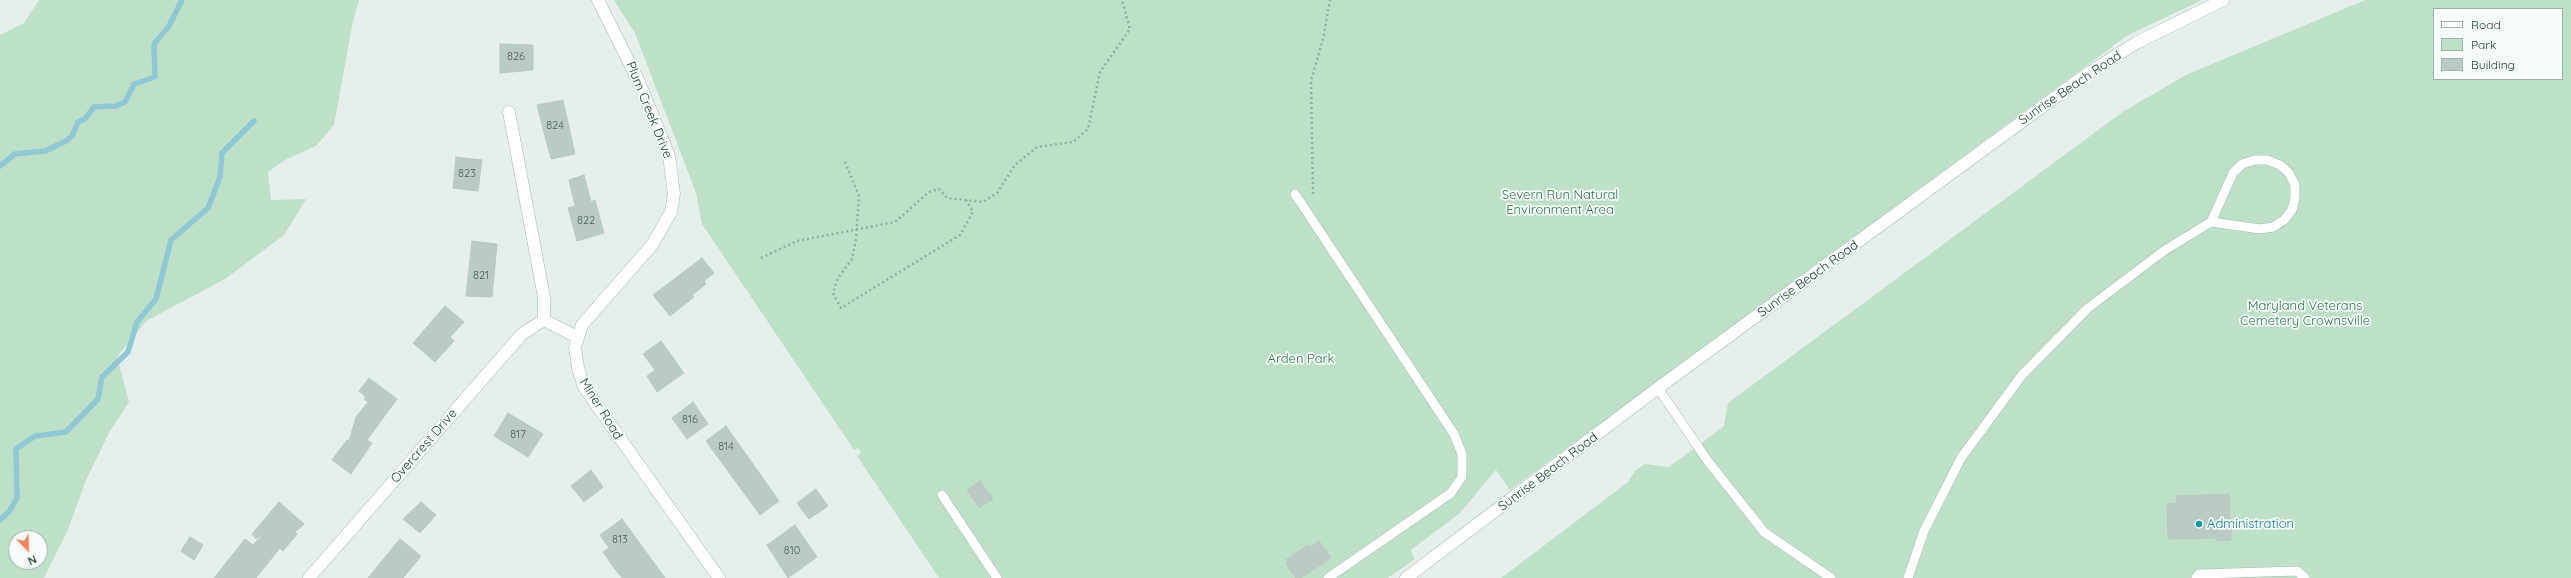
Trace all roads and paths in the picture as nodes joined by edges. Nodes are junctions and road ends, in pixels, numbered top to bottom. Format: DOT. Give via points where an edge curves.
graph roads {
  1 [pos="598,0"];
  2 [pos="1122,0"];
  3 [pos="1330,0"];
  4 [pos="2223,0"];
  5 [pos="509,112"];
  6 [pos="845,162"];
  7 [pos="1295,194"];
  8 [pos="966,200"];
  9 [pos="1313,221"];
  10 [pos="2211,222"];
  11 [pos="857,229"];
  12 [pos="761,258"];
  13 [pos="544,320"];
  14 [pos="577,337"];
  15 [pos="1658,388"];
  16 [pos="942,495"];
  17 [pos="309,578"];
  18 [pos="719,578"];
  19 [pos="997,578"];
  20 [pos="1328,578"];
  21 [pos="1406,578"];
  22 [pos="1831,578"];
  23 [pos="1908,578"];
  24 [pos="2196,578"];
  25 [pos="2305,578"];
  1 -- 14 [label="street, Plum Creek Drive" via="639,82 669,156 674,194 671,212 652,245 596,306 582,325"];
  2 -- 8 [label="path" via="1130,29 1100,72 1088,129 1072,142 1036,148 1015,165 997,193 983,202"];
  3 -- 9 [label="path" via="1323,39 1311,81"];
  4 -- 15 [label="street, Sunrise Beach Road" via="2136,43 2087,74"];
  5 -- 13 [label="street" via="544,297"];
  6 -- 11 [label="path" via="859,196"];
  7 -- 9 [label="lane"];
  8 -- 11 [label="path" via="947,198 939,189 929,192 895,222"];
  8 -- 11 [label="path" via="973,212 960,235 841,308 833,293 838,278 852,259"];
  9 -- 20 [label="lane" via="1454,434 1462,454 1462,477 1451,493"];
  10 -- 10 [label="lane" via="2233,173 2242,164 2268,160 2280,165 2289,174 2296,198 2292,210 2284,220 2273,227 2260,229"];
  10 -- 23 [label="lane" via="2165,250 2088,308 2022,375 1961,458 1924,531"];
  11 -- 12 [label="path" via="797,241"];
  13 -- 14 [label="street"];
  13 -- 17 [label="street, Overcrest Drive" via="522,334"];
  14 -- 18 [label="street, Miner Road" via="578,368 584,387"];
  15 -- 21 [label="street, Sunrise Beach Road"];
  15 -- 22 [label="lane" via="1706,460 1764,532"];
  16 -- 19 [label="lane"];
  24 -- 25 [label="lane" via="2199,574 2297,571"];
}
